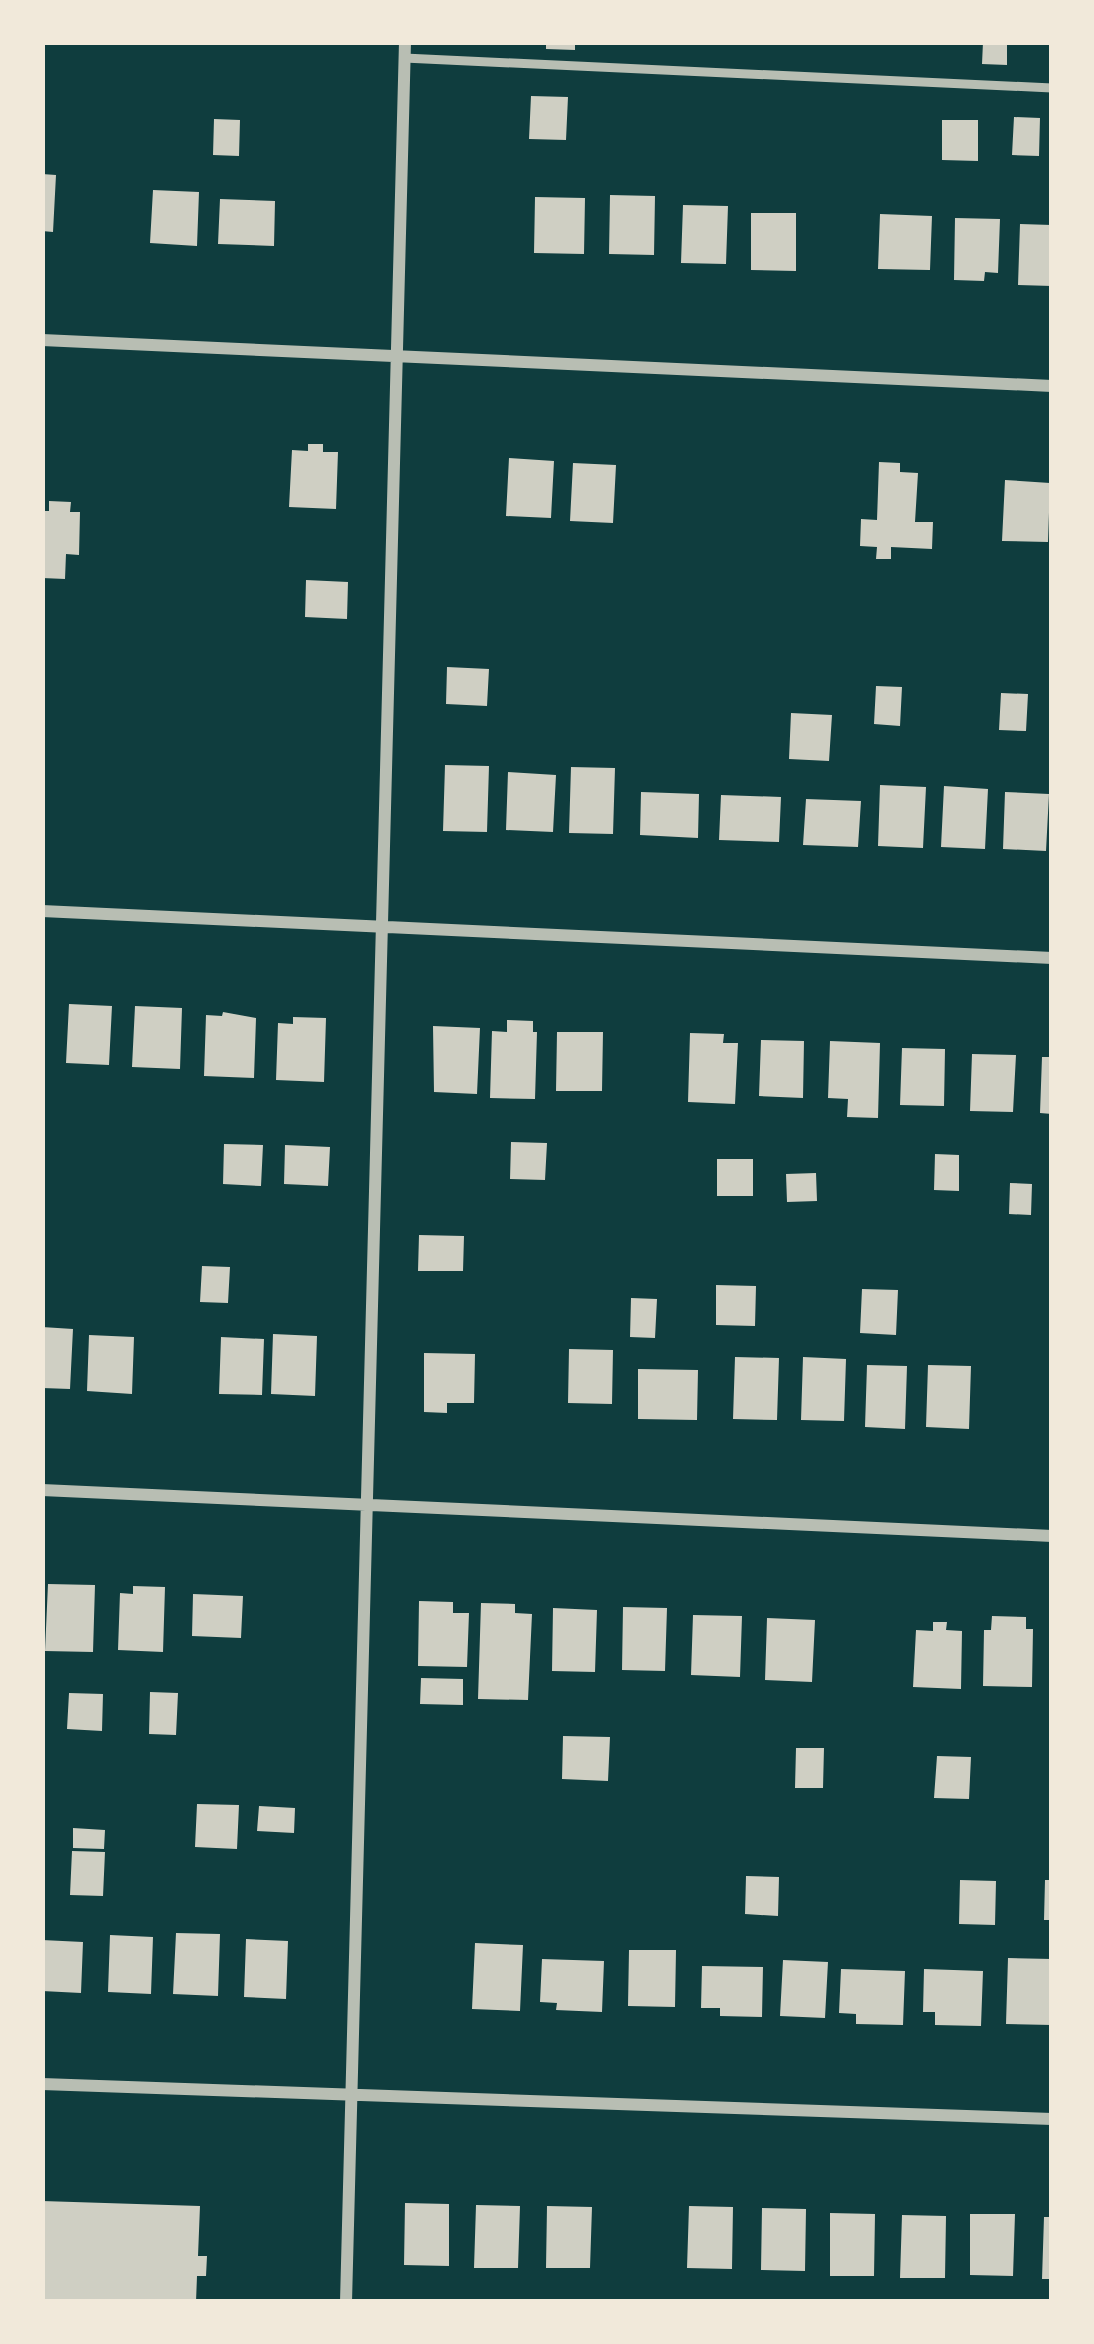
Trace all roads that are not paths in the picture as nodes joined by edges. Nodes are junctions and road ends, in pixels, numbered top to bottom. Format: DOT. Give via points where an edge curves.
graph roads {
  1 [pos="405,42"];
  2 [pos="404,58"];
  3 [pos="1052,88"];
  4 [pos="42,340"];
  5 [pos="396,357"];
  6 [pos="1052,386"];
  7 [pos="42,911"];
  8 [pos="380,928"];
  9 [pos="1052,958"];
  10 [pos="42,1490"];
  11 [pos="366,1506"];
  12 [pos="1052,1536"];
  13 [pos="42,2084"];
  14 [pos="352,2095"];
  15 [pos="1052,2119"];
  16 [pos="346,2302"];
  1 -- 2 [label="street"];
  2 -- 3 [label="lane"];
  2 -- 5 [label="street"];
  4 -- 5 [label="street"];
  5 -- 6 [label="street"];
  5 -- 8 [label="street"];
  7 -- 8 [label="street"];
  8 -- 9 [label="street"];
  8 -- 11 [label="street"];
  10 -- 11 [label="street"];
  11 -- 12 [label="street"];
  11 -- 14 [label="street"];
  13 -- 14 [label="street"];
  14 -- 15 [label="street"];
  14 -- 16 [label="street"];
}
